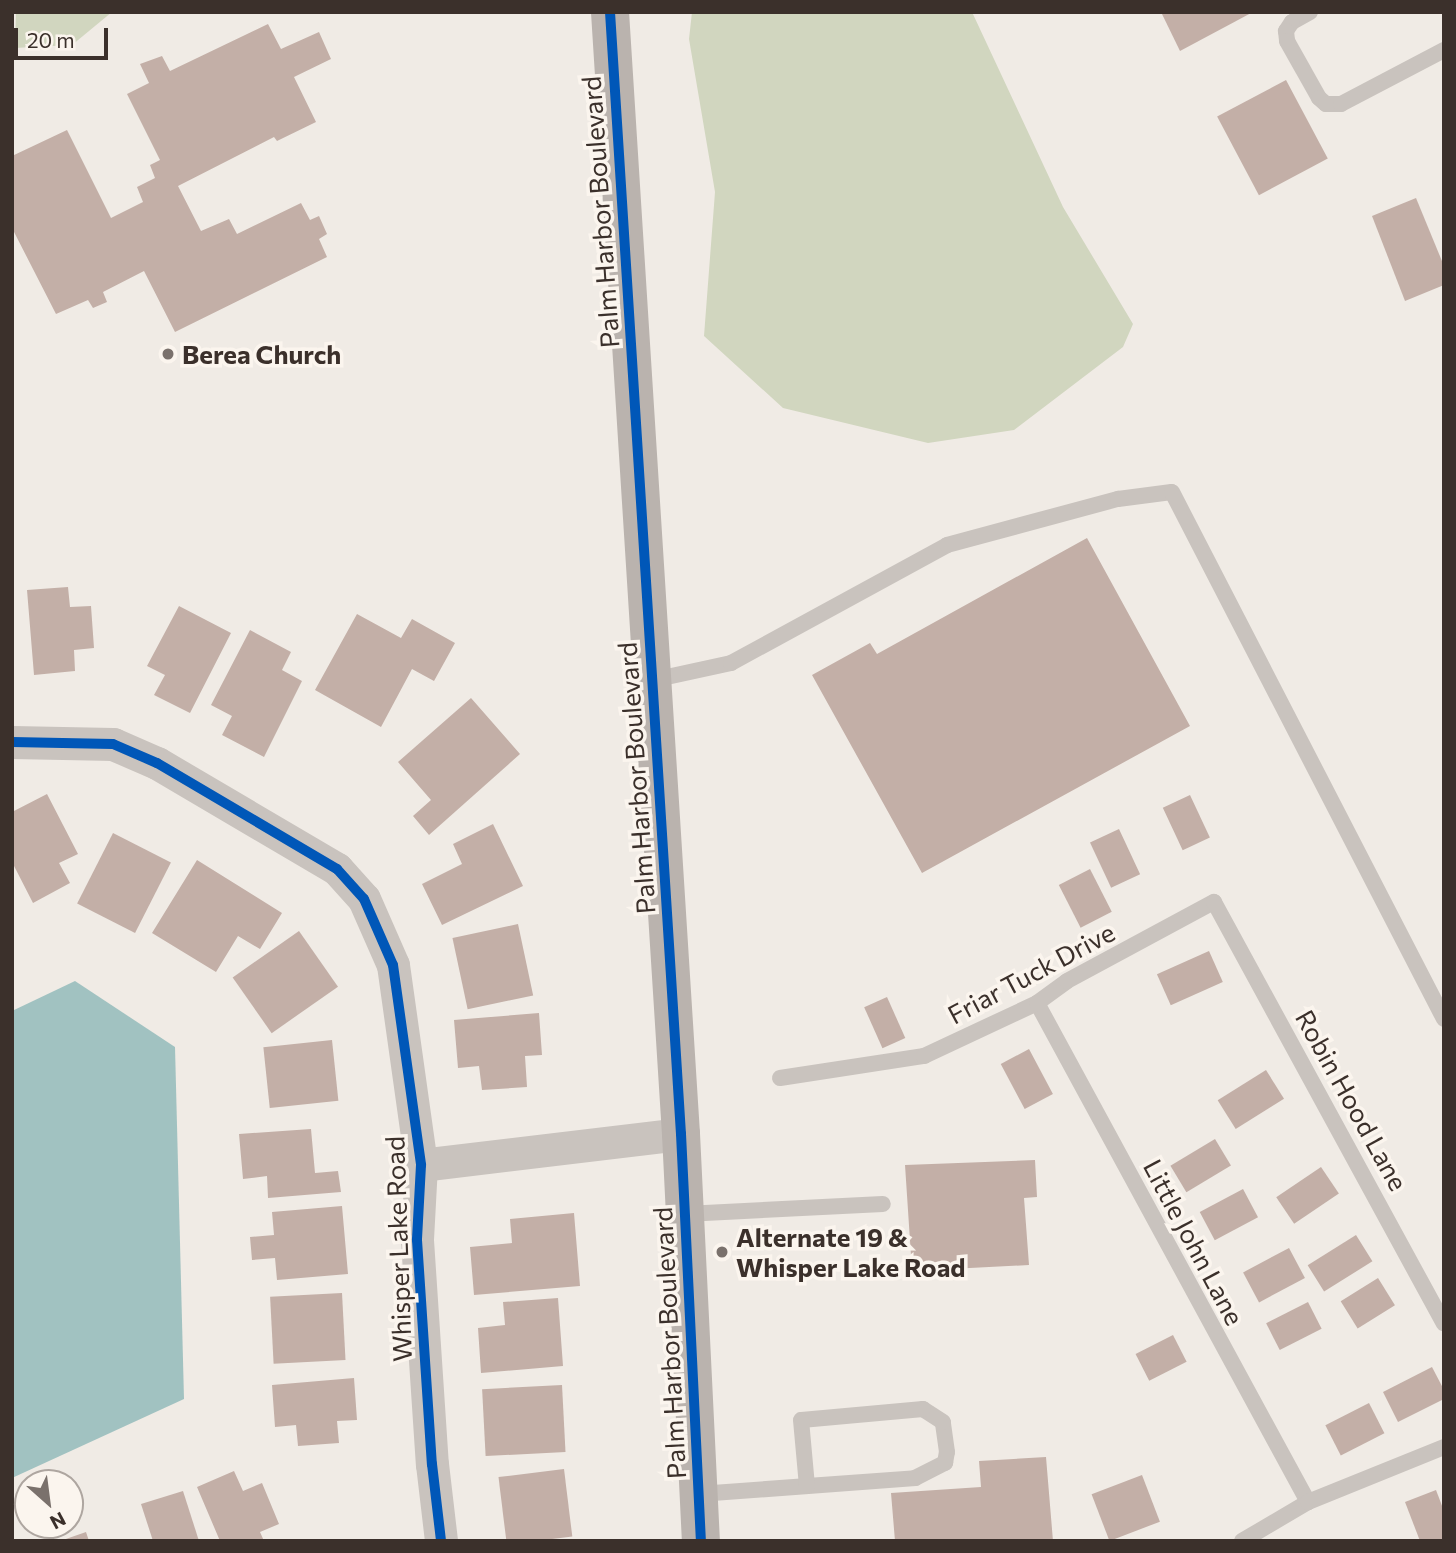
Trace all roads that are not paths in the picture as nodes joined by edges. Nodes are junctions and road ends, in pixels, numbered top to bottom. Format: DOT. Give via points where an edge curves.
graph roads {
  1 [pos="610,12"];
  2 [pos="1310,12"];
  3 [pos="1444,50"];
  4 [pos="653,680"];
  5 [pos="12,742"];
  6 [pos="1214,902"];
  7 [pos="1037,1003"];
  8 [pos="1444,1018"];
  9 [pos="780,1078"];
  10 [pos="681,1134"];
  11 [pos="421,1166"];
  12 [pos="884,1204"];
  13 [pos="685,1214"];
  14 [pos="1442,1318"];
  15 [pos="1444,1447"];
  16 [pos="807,1486"];
  17 [pos="699,1494"];
  18 [pos="1308,1502"];
  19 [pos="441,1541"];
  20 [pos="701,1541"];
  21 [pos="1242,1541"];
  1 -- 4 [label="main road, Palm Harbor Boulevard"];
  2 -- 3 [label="lane" via="1292,22 1286,31 1287,41 1326,104 1341,104"];
  4 -- 8 [label="lane" via="731,663 947,545 1118,499 1172,492"];
  4 -- 10 [label="main road, Palm Harbor Boulevard"];
  5 -- 11 [label="street, Whisper Lake Road" via="113,744 157,763 337,869 364,898 393,965"];
  6 -- 7 [label="lane, Friar Tuck Drive" via="1067,981"];
  6 -- 14 [label="lane, Robin Hood Lane"];
  7 -- 9 [label="lane, Friar Tuck Drive" via="924,1056"];
  7 -- 18 [label="lane, Little John Lane"];
  10 -- 11 [label="street, Whisper Lake Road"];
  10 -- 13 [label="main road, Palm Harbor Boulevard"];
  11 -- 19 [label="street, Whisper Lake Road" via="417,1240"];
  12 -- 13 [label="lane"];
  13 -- 17 [label="main road, Palm Harbor Boulevard"];
  15 -- 18 [label="lane"];
  16 -- 16 [label="lane" via="928,1474 945,1463 943,1422 923,1409 801,1420"];
  16 -- 17 [label="lane"];
  17 -- 20 [label="main road, Palm Harbor Boulevard"];
  18 -- 21 [label="lane"];
}
